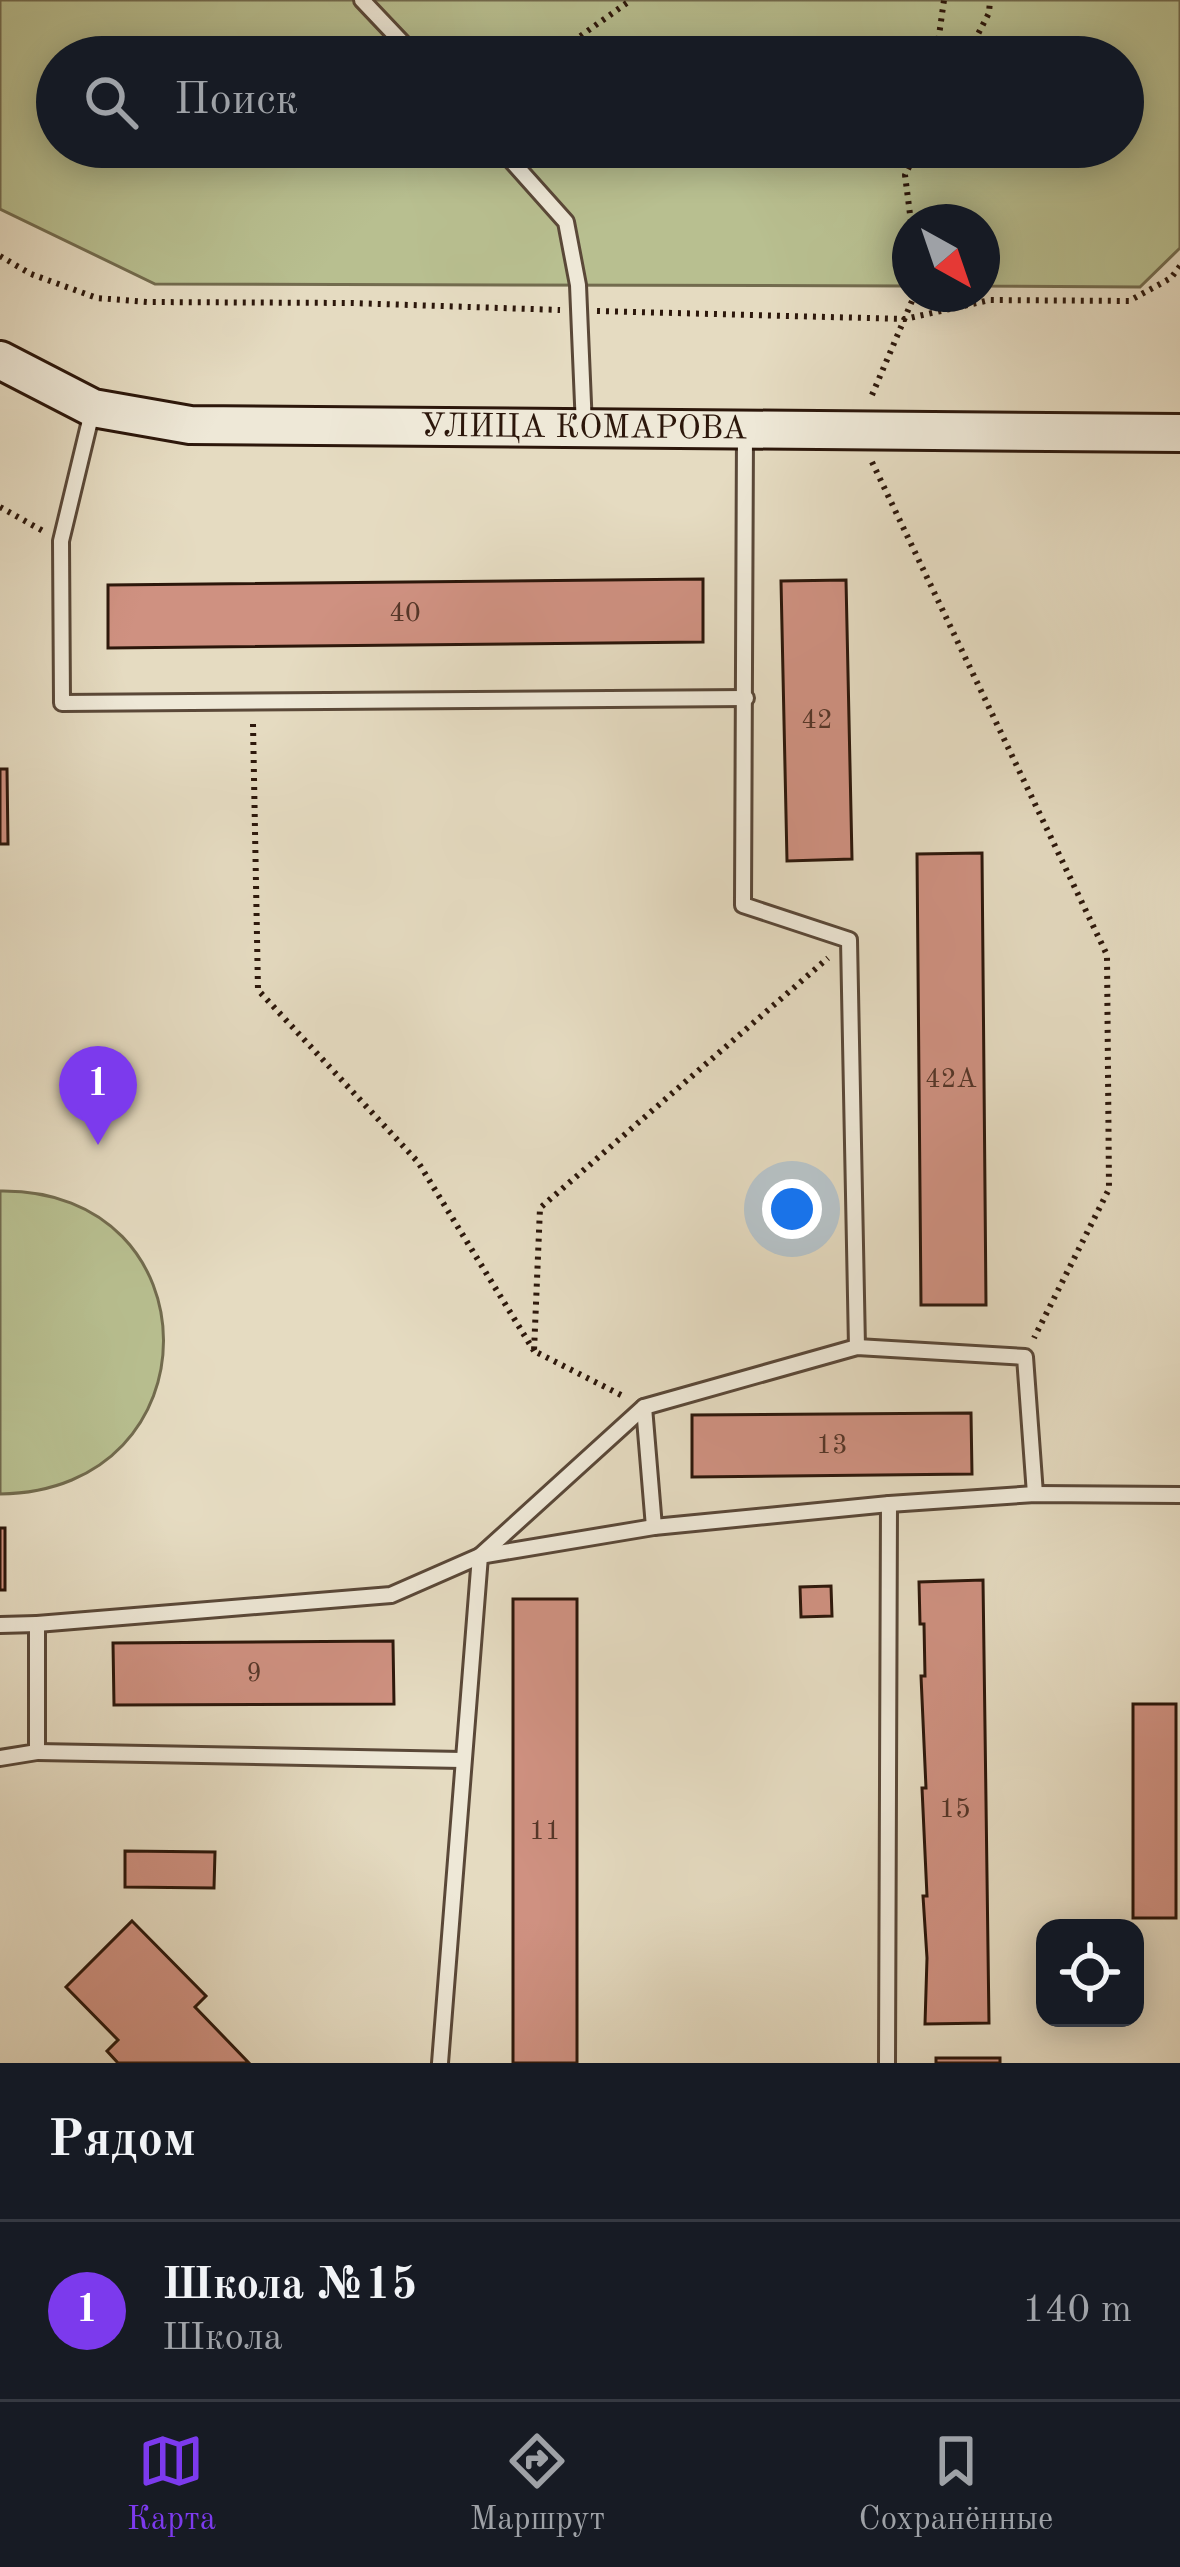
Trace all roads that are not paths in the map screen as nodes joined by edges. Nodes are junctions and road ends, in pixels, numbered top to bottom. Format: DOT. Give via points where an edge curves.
graph roads {
  1 [pos="362,0"];
  2 [pos="396,36"];
  3 [pos="518,168"];
  4 [pos="0,360"];
  5 [pos="93,408"];
  6 [pos="584,428"];
  7 [pos="745,429"];
  8 [pos="1180,433"];
  9 [pos="746,698"];
  10 [pos="857,1347"];
  11 [pos="644,1407"];
  12 [pos="1036,1495"];
  13 [pos="1180,1496"];
  14 [pos="889,1504"];
  15 [pos="654,1527"];
  16 [pos="480,1556"];
  17 [pos="37,1624"];
  18 [pos="0,1625"];
  19 [pos="37,1751"];
  20 [pos="0,1758"];
  21 [pos="462,1760"];
  22 [pos="440,2063"];
  23 [pos="887,2063"];
  1 -- 2 [label="lane"];
  3 -- 6 [label="lane" via="566,223 578,285"];
  4 -- 5 [label="street, УЛИЦА КОМАРОВА"];
  5 -- 6 [label="street, УЛИЦА КОМАРОВА" via="190,425"];
  5 -- 9 [label="lane" via="62,541 62,704"];
  6 -- 7 [label="street, УЛИЦА КОМАРОВА"];
  7 -- 8 [label="street, УЛИЦА КОМАРОВА"];
  7 -- 9 [label="lane"];
  9 -- 10 [label="lane" via="743,905 849,940"];
  10 -- 11 [label="lane"];
  10 -- 12 [label="lane" via="1025,1357"];
  11 -- 15 [label="lane"];
  11 -- 16 [label="lane"];
  12 -- 13 [label="lane"];
  12 -- 14 [label="lane"];
  14 -- 15 [label="lane"];
  14 -- 23 [label="lane"];
  15 -- 16 [label="lane"];
  16 -- 17 [label="lane" via="391,1595"];
  16 -- 21 [label="lane"];
  17 -- 18 [label="lane"];
  17 -- 19 [label="lane"];
  19 -- 20 [label="lane"];
  19 -- 21 [label="lane"];
  21 -- 22 [label="lane"];
}
